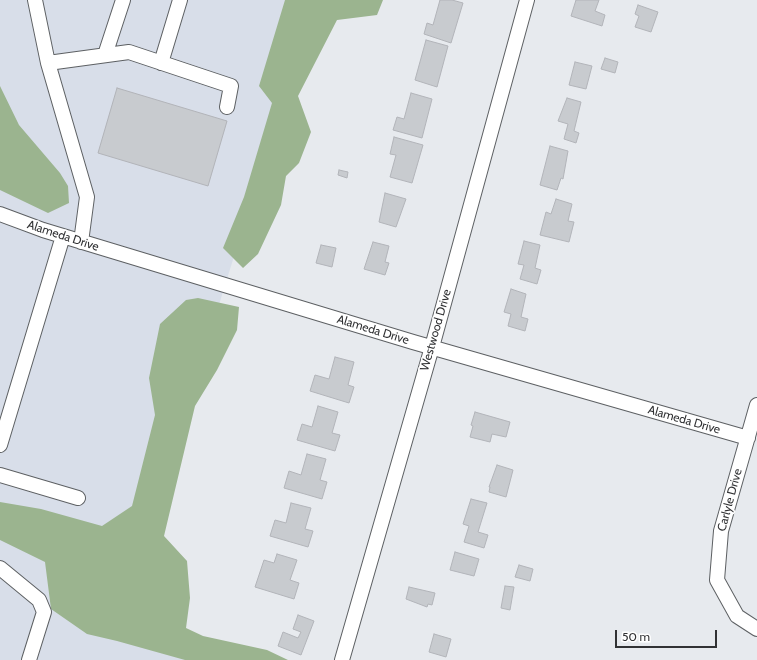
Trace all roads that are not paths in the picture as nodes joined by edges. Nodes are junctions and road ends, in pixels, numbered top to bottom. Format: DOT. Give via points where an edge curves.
graph roads {
  1 [pos="35,0"];
  2 [pos="123,0"];
  3 [pos="180,0"];
  4 [pos="527,0"];
  5 [pos="105,55"];
  6 [pos="48,63"];
  7 [pos="161,63"];
  8 [pos="228,107"];
  9 [pos="0,216"];
  10 [pos="62,236"];
  11 [pos="81,242"];
  12 [pos="432,347"];
  13 [pos="757,405"];
  14 [pos="748,438"];
  15 [pos="0,445"];
  16 [pos="0,475"];
  17 [pos="78,498"];
  18 [pos="0,568"];
  19 [pos="757,629"];
  20 [pos="29,660"];
  21 [pos="342,660"];
  1 -- 6 [label="street"];
  2 -- 5 [label="street"];
  3 -- 7 [label="street"];
  4 -- 12 [label="street, Westwood Drive"];
  5 -- 6 [label="street"];
  5 -- 7 [label="street" via="129,52"];
  6 -- 11 [label="street" via="87,197"];
  7 -- 8 [label="street" via="231,86"];
  9 -- 10 [label="street, Alameda Drive"];
  10 -- 11 [label="street, Alameda Drive"];
  10 -- 15 [label="street"];
  11 -- 12 [label="street, Alameda Drive"];
  12 -- 14 [label="street, Alameda Drive"];
  12 -- 21 [label="street, Westwood Drive"];
  13 -- 14 [label="street, Carlyle Drive"];
  14 -- 19 [label="street, Carlyle Drive" via="721,531 717,580 737,616"];
  16 -- 17 [label="street"];
  18 -- 20 [label="street" via="39,600 44,612"];
}
